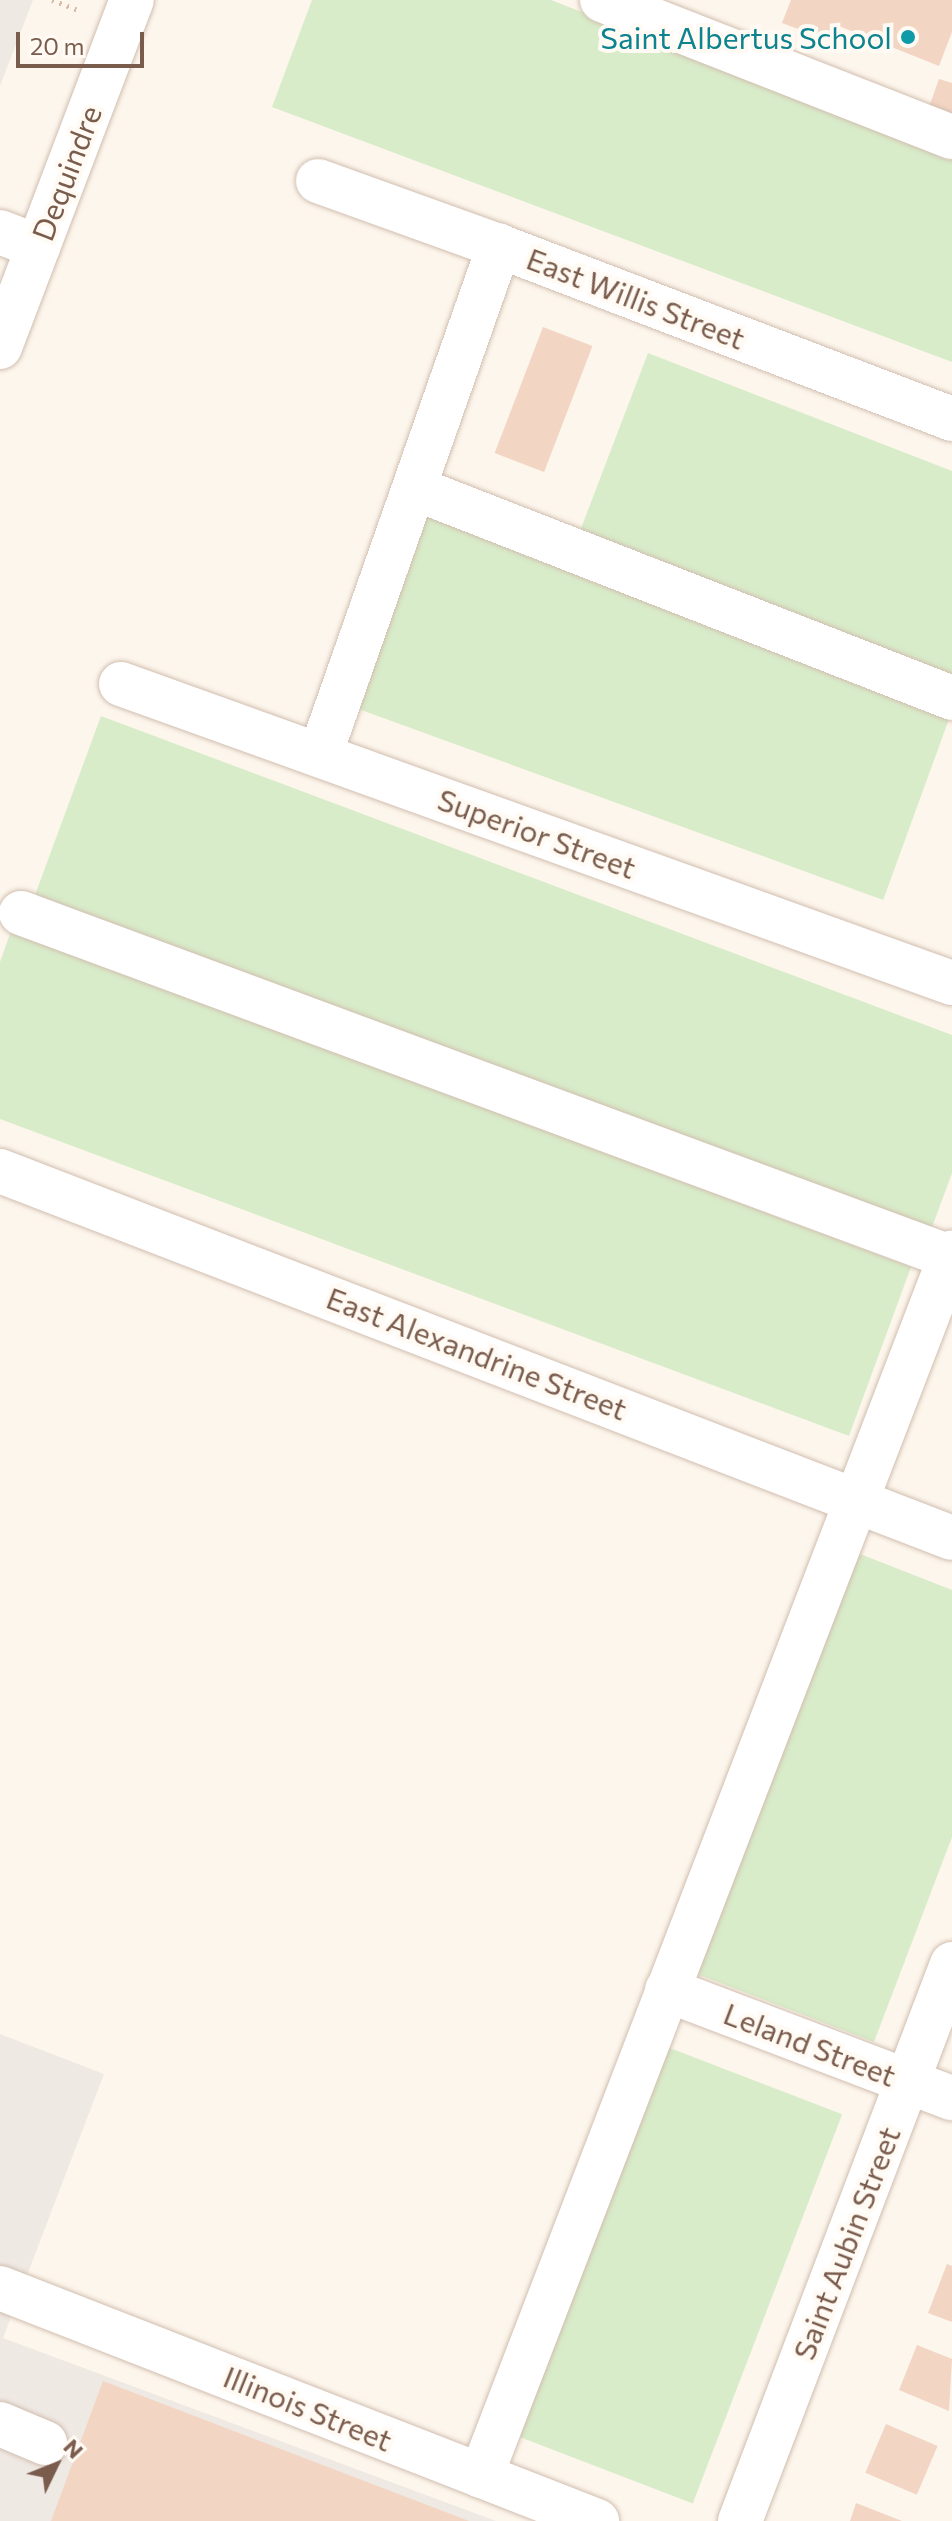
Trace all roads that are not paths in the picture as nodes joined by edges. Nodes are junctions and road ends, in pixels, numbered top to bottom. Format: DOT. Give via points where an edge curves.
graph roads {
  1 [pos="132,0"];
  2 [pos="602,0"];
  3 [pos="952,137"];
  4 [pos="318,181"];
  5 [pos="19,240"];
  6 [pos="499,246"];
  7 [pos="0,347"];
  8 [pos="952,419"];
  9 [pos="414,488"];
  10 [pos="121,684"];
  11 [pos="952,698"];
  12 [pos="320,755"];
  13 [pos="21,913"];
  14 [pos="952,983"];
  15 [pos="0,1171"];
  16 [pos="951,1254"];
  17 [pos="855,1500"];
  18 [pos="952,1538"];
  19 [pos="952,1964"];
  20 [pos="667,1990"];
  21 [pos="908,2081"];
  22 [pos="952,2098"];
  23 [pos="10,2291"];
  24 [pos="0,2424"];
  25 [pos="45,2443"];
  26 [pos="481,2476"];
  27 [pos="597,2521"];
  28 [pos="740,2521"];
  1 -- 5 [label="street, Dequindre"];
  2 -- 3 [label="street"];
  4 -- 6 [label="street, East Willis Street"];
  5 -- 7 [label="street, Dequindre"];
  6 -- 8 [label="street, East Willis Street"];
  6 -- 9 [label="street"];
  9 -- 11 [label="street"];
  9 -- 12 [label="street"];
  10 -- 12 [label="street, Superior Street"];
  12 -- 14 [label="street, Superior Street"];
  13 -- 16 [label="street"];
  15 -- 17 [label="street, East Alexandrine Street"];
  16 -- 17 [label="street"];
  17 -- 18 [label="street, East Alexandrine Street"];
  17 -- 20 [label="street"];
  19 -- 21 [label="street, Saint Aubin Street"];
  20 -- 21 [label="street, Leland Street"];
  20 -- 26 [label="street"];
  21 -- 22 [label="street, Leland Street"];
  21 -- 28 [label="street, Saint Aubin Street"];
  23 -- 26 [label="street, Illinois Street"];
  24 -- 25 [label="street"];
  26 -- 27 [label="street, Illinois Street"];
}
